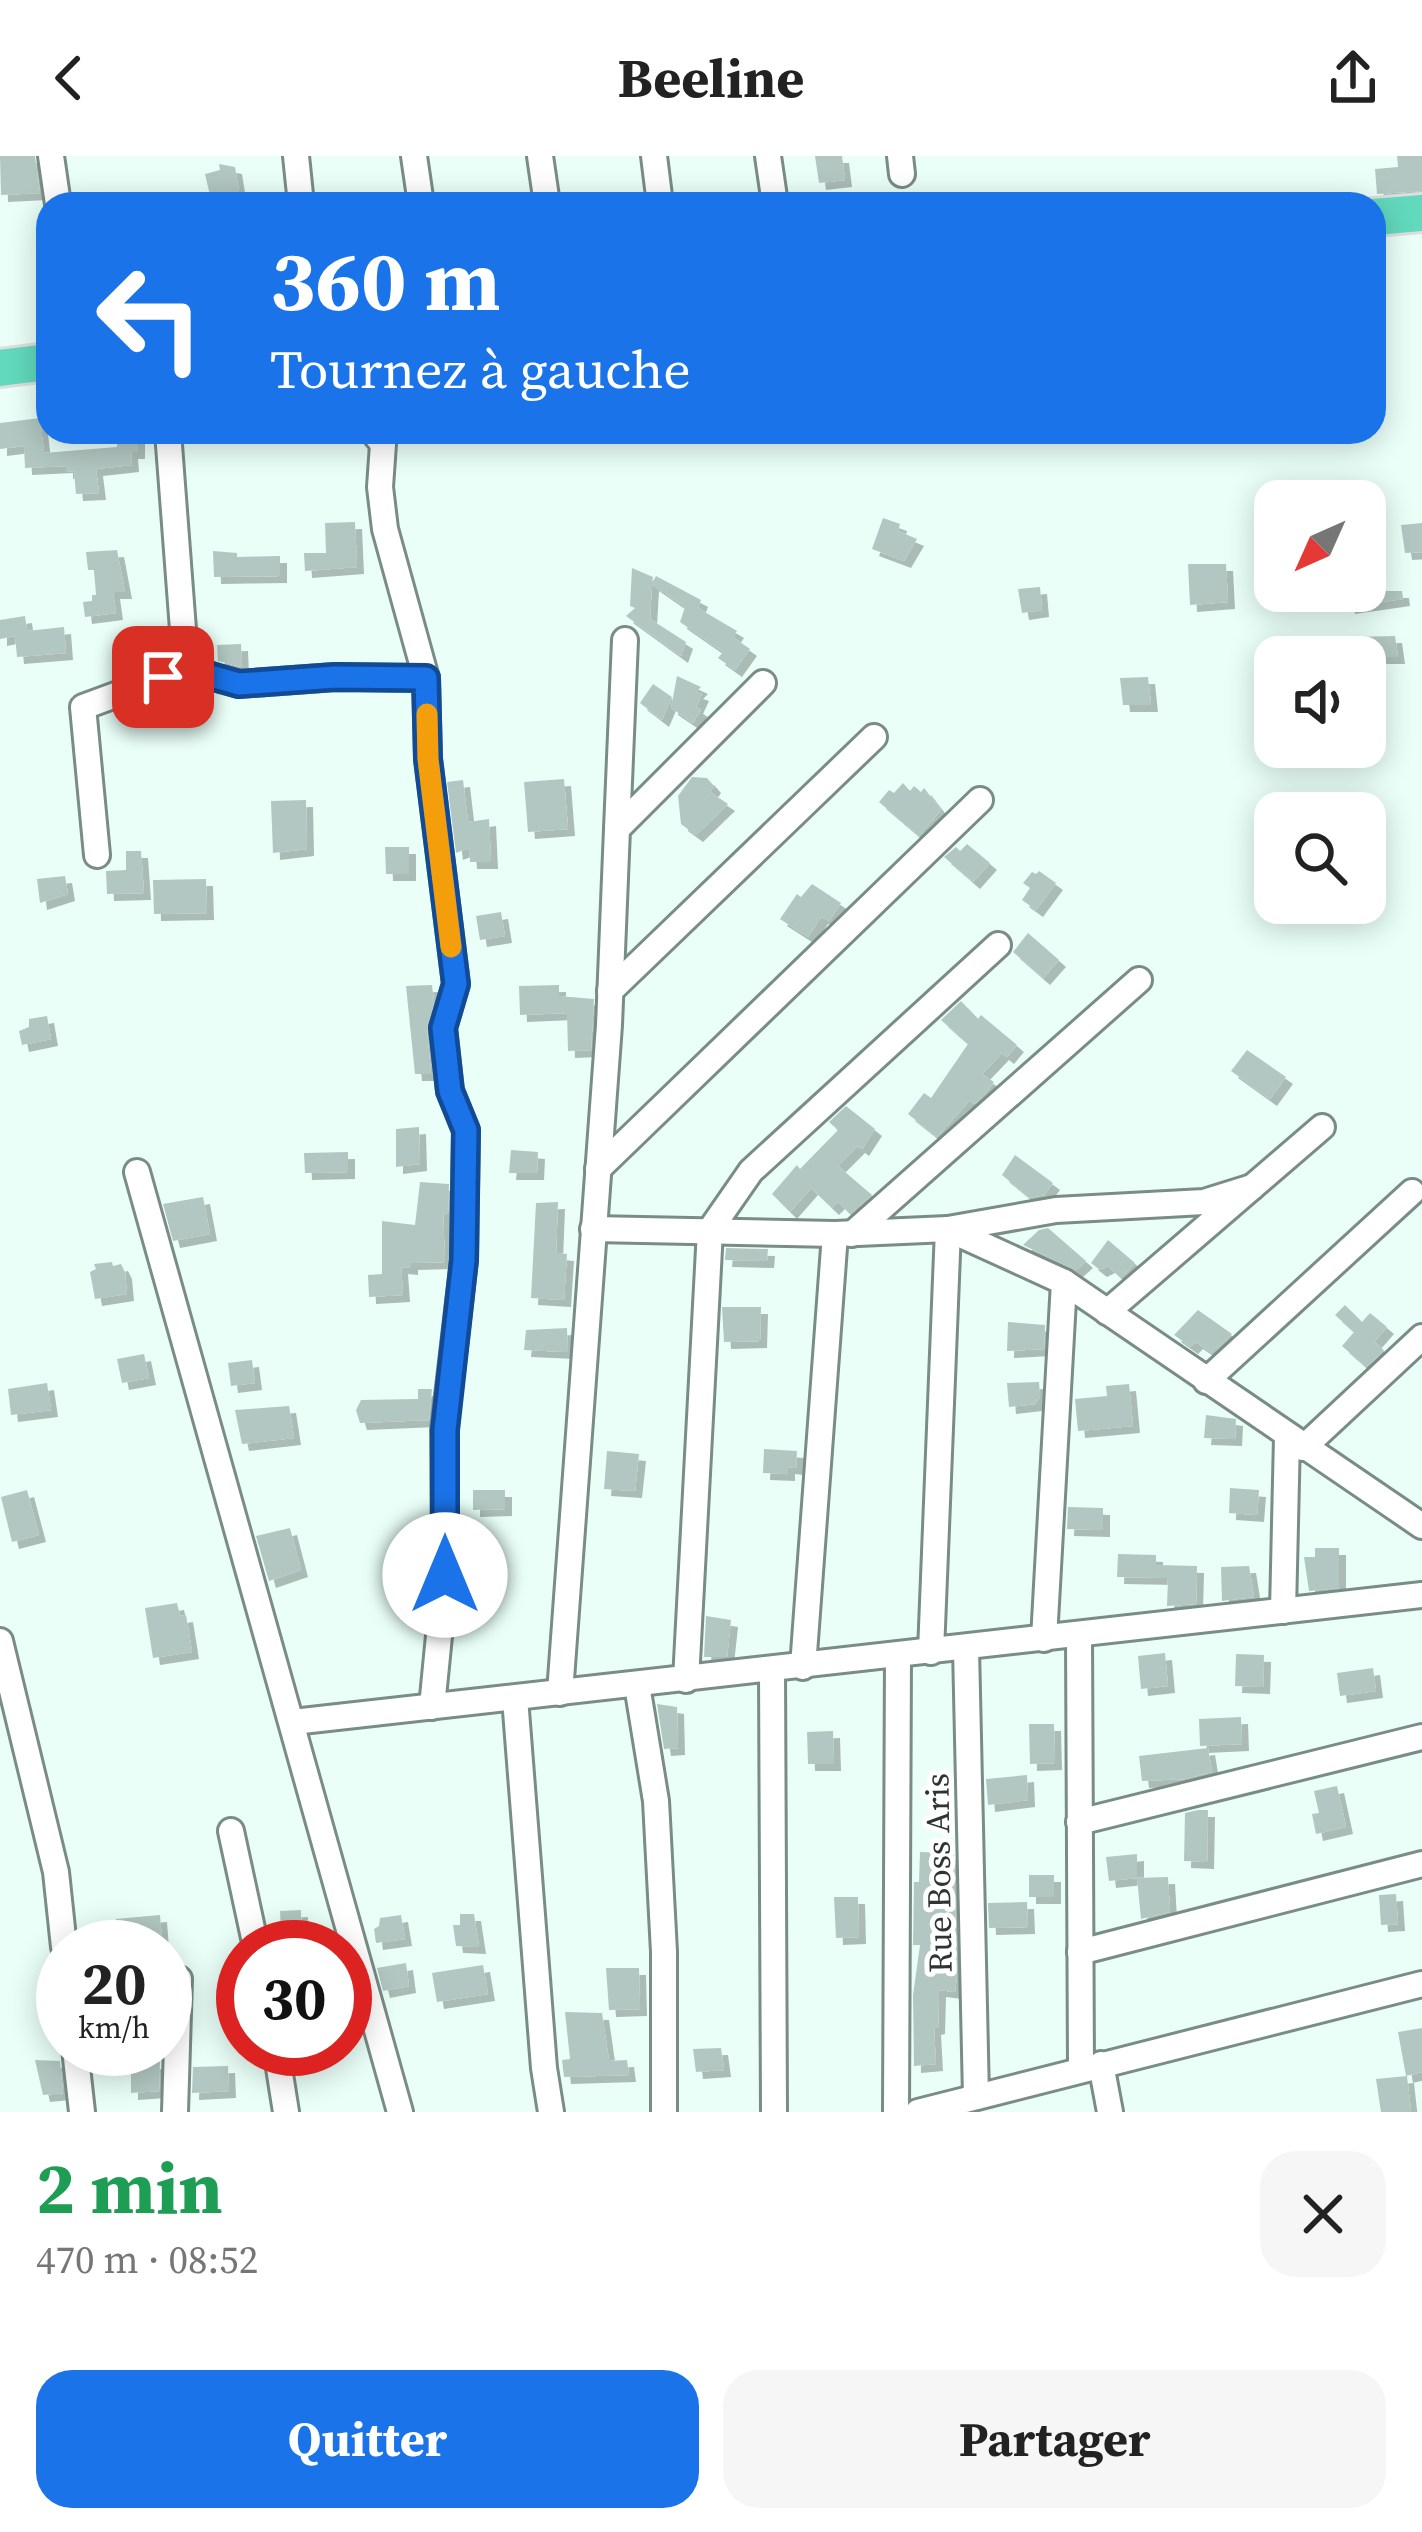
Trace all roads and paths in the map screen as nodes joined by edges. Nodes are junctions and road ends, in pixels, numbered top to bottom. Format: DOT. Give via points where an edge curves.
graph roads {
  1 [pos="51,156"];
  2 [pos="296,156"];
  3 [pos="414,156"];
  4 [pos="540,156"];
  5 [pos="654,156"];
  6 [pos="768,156"];
  7 [pos="56,192"];
  8 [pos="300,192"];
  9 [pos="419,192"];
  10 [pos="546,192"];
  11 [pos="658,192"];
  12 [pos="773,192"];
  13 [pos="1422,213"];
  14 [pos="1386,216"];
  15 [pos="36,364"];
  16 [pos="0,368"];
  17 [pos="169,444"];
  18 [pos="383,444"];
  19 [pos="625,640"];
  20 [pos="186,669"];
  21 [pos="426,678"];
  22 [pos="763,683"];
  23 [pos="874,736"];
  24 [pos="980,800"];
  25 [pos="616,830"];
  26 [pos="97,855"];
  27 [pos="998,945"];
  28 [pos="1139,980"];
  29 [pos="610,991"];
  30 [pos="1322,1127"];
  31 [pos="598,1168"];
  32 [pos="137,1172"];
  33 [pos="1252,1187"];
  34 [pos="1412,1192"];
  35 [pos="593,1229"];
  36 [pos="948,1229"];
  37 [pos="710,1231"];
  38 [pos="844,1234"];
  39 [pos="1064,1282"];
  40 [pos="1107,1312"];
  41 [pos="1422,1337"];
  42 [pos="1206,1381"];
  43 [pos="1295,1443"];
  44 [pos="1417,1514"];
  45 [pos="1422,1595"];
  46 [pos="1283,1611"];
  47 [pos="1078,1635"];
  48 [pos="1045,1639"];
  49 [pos="0,1641"];
  50 [pos="966,1648"];
  51 [pos="931,1652"];
  52 [pos="898,1656"];
  53 [pos="802,1667"];
  54 [pos="772,1670"];
  55 [pos="686,1680"];
  56 [pos="637,1685"];
  57 [pos="560,1694"];
  58 [pos="515,1698"];
  59 [pos="432,1707"];
  60 [pos="293,1722"];
  61 [pos="1422,1737"];
  62 [pos="1079,1822"];
  63 [pos="231,1831"];
  64 [pos="1422,1864"];
  65 [pos="61,1920"];
  66 [pos="250,1920"];
  67 [pos="1080,1952"];
  68 [pos="1422,1984"];
  69 [pos="1091,2067"];
  70 [pos="78,2076"];
  71 [pos="176,2076"];
  72 [pos="280,2076"];
  73 [pos="976,2096"];
  74 [pos="82,2112"];
  75 [pos="175,2112"];
  76 [pos="286,2112"];
  77 [pos="400,2112"];
  78 [pos="551,2112"];
  79 [pos="664,2112"];
  80 [pos="774,2112"];
  81 [pos="896,2112"];
  82 [pos="918,2112"];
  83 [pos="1110,2112"];
  1 -- 7 [label="street"];
  2 -- 8 [label="street"];
  3 -- 9 [label="street"];
  4 -- 10 [label="street"];
  5 -- 11 [label="street"];
  6 -- 12 [label="street"];
  13 -- 14 [label="highway"];
  15 -- 16 [label="highway"];
  17 -- 20 [label="street"];
  18 -- 21 [label="street" via="385,530"];
  19 -- 25 [label="street"];
  20 -- 21 [label="street" via="239,684"];
  20 -- 26 [label="street" via="83,707"];
  21 -- 59 [label="street" via="456,984 443,1028 450,1091 466,1130"];
  22 -- 25 [label="street"];
  23 -- 29 [label="street"];
  24 -- 31 [label="street"];
  25 -- 29 [label="street"];
  27 -- 37 [label="street" via="751,1171"];
  28 -- 38 [label="street"];
  29 -- 31 [label="street"];
  30 -- 33 [label="street"];
  31 -- 35 [label="street"];
  32 -- 60 [label="street"];
  33 -- 36 [label="street" via="1204,1202 1055,1210"];
  33 -- 40 [label="street"];
  34 -- 42 [label="street"];
  35 -- 37 [label="street"];
  35 -- 57 [label="street"];
  36 -- 38 [label="street"];
  36 -- 39 [label="street"];
  36 -- 51 [label="street"];
  37 -- 38 [label="street"];
  37 -- 55 [label="street"];
  38 -- 53 [label="street"];
  39 -- 40 [label="street"];
  39 -- 48 [label="street"];
  40 -- 42 [label="street"];
  41 -- 43 [label="street"];
  42 -- 43 [label="street"];
  43 -- 44 [label="street"];
  43 -- 46 [label="street"];
  45 -- 46 [label="street"];
  46 -- 47 [label="street"];
  47 -- 48 [label="street"];
  47 -- 62 [label="street"];
  48 -- 50 [label="street"];
  49 -- 65 [label="street"];
  50 -- 51 [label="street"];
  50 -- 73 [label="street, Rue Boss Aris"];
  51 -- 52 [label="street"];
  52 -- 53 [label="street"];
  52 -- 81 [label="street"];
  53 -- 54 [label="street"];
  54 -- 55 [label="street"];
  54 -- 80 [label="street"];
  55 -- 56 [label="street"];
  56 -- 57 [label="street"];
  56 -- 79 [label="street" via="656,1801"];
  57 -- 58 [label="street"];
  58 -- 59 [label="street"];
  58 -- 78 [label="street"];
  59 -- 60 [label="street"];
  60 -- 77 [label="street"];
  61 -- 62 [label="street"];
  62 -- 67 [label="street"];
  63 -- 66 [label="street"];
  64 -- 67 [label="street"];
  67 -- 69 [label="street"];
  68 -- 69 [label="street"];
  69 -- 73 [label="street"];
  69 -- 83 [label="street"];
  70 -- 74 [label="street"];
  71 -- 75 [label="street"];
  72 -- 76 [label="street"];
  73 -- 82 [label="street"];
}
